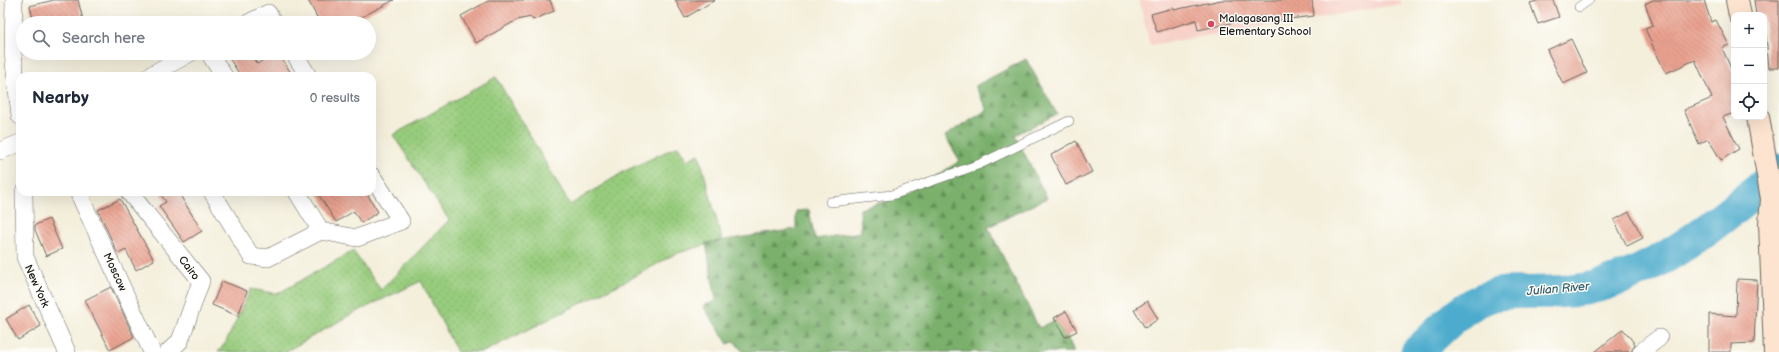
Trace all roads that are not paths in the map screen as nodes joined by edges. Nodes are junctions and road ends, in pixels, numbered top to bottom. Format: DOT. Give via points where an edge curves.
graph roads {
  1 [pos="14,0"];
  2 [pos="1589,0"];
  3 [pos="1737,0"];
  4 [pos="1579,7"];
  5 [pos="1739,12"];
  6 [pos="262,16"];
  7 [pos="270,16"];
  8 [pos="178,60"];
  9 [pos="214,60"];
  10 [pos="298,60"];
  11 [pos="156,72"];
  12 [pos="221,72"];
  13 [pos="306,72"];
  14 [pos="16,80"];
  15 [pos="1759,120"];
  16 [pos="1068,121"];
  17 [pos="16,145"];
  18 [pos="0,151"];
  19 [pos="376,182"];
  20 [pos="24,196"];
  21 [pos="80,196"];
  22 [pos="132,196"];
  23 [pos="214,196"];
  24 [pos="299,196"];
  25 [pos="830,202"];
  26 [pos="1774,214"];
  27 [pos="321,231"];
  28 [pos="1659,338"];
  29 [pos="67,352"];
  30 [pos="152,352"];
  31 [pos="168,352"];
  32 [pos="1641,352"];
  33 [pos="1775,352"];
  1 -- 14 [label="street" via="13,53"];
  2 -- 4 [label="lane"];
  3 -- 5 [label="street"];
  6 -- 7 [label="street" via="268,13"];
  8 -- 11 [label="street"];
  9 -- 12 [label="street"];
  10 -- 13 [label="street"];
  15 -- 26 [label="street"];
  16 -- 25 [label="lane" via="980,164 892,195"];
  17 -- 18 [label="street"];
  19 -- 27 [label="street" via="401,221 357,238"];
  20 -- 29 [label="street, New York" via="25,257"];
  21 -- 30 [label="street, Moscow"];
  22 -- 31 [label="street, Cairo" via="201,281 180,341"];
  23 -- 27 [label="street" via="251,256 268,258"];
  24 -- 27 [label="street"];
  26 -- 33 [label="street"];
  28 -- 32 [label="street"];
}
